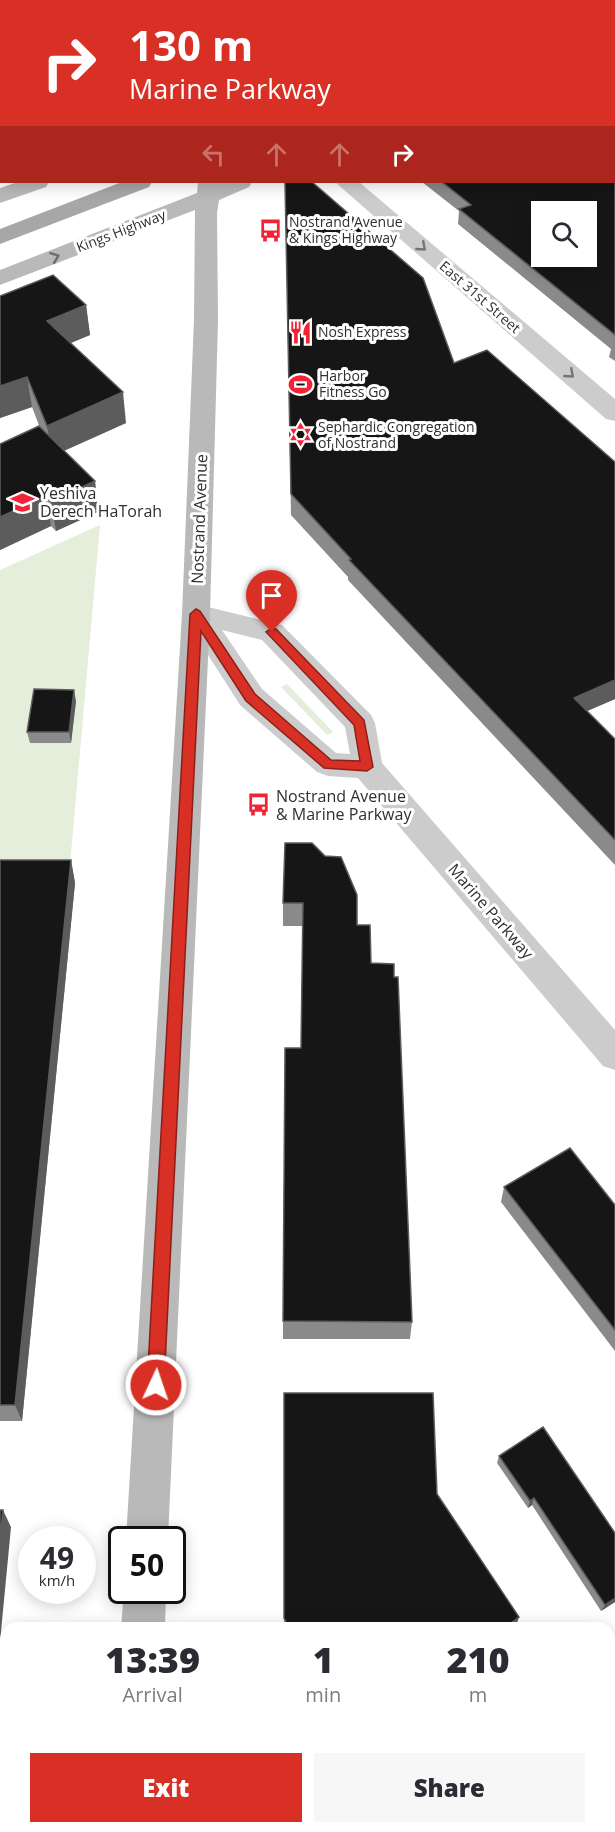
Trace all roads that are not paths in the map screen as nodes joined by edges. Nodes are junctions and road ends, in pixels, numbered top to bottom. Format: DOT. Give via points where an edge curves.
graph roads {
  1 [pos="35,183"];
  2 [pos="138,183"];
  3 [pos="236,183"];
  4 [pos="347,183"];
  5 [pos="208,189"];
  6 [pos="0,196"];
  7 [pos="0,237"];
  8 [pos="0,278"];
  9 [pos="615,412"];
  10 [pos="196,614"];
  11 [pos="367,767"];
  12 [pos="615,1055"];
  13 [pos="148,1526"];
  14 [pos="144,1604"];
  15 [pos="143,1622"];
  1 -- 6 [label="main road"];
  2 -- 7 [label="main road"];
  3 -- 5 [label="main road, Kings Highway"];
  4 -- 9 [label="street, East 31st Street, one-way"];
  8 -- 5 [label="main road, Kings Highway, one-way"];
  5 -- 10 [label="main road, Nostrand Avenue"];
  10 -- 11 [label="street" via="251,698 328,764"];
  10 -- 11 [label="street" via="272,632 360,723"];
  10 -- 13 [label="main road, Nostrand Avenue"];
  11 -- 12 [label="street, Marine Parkway"];
  14 -- 15 [label="main road"];
}
